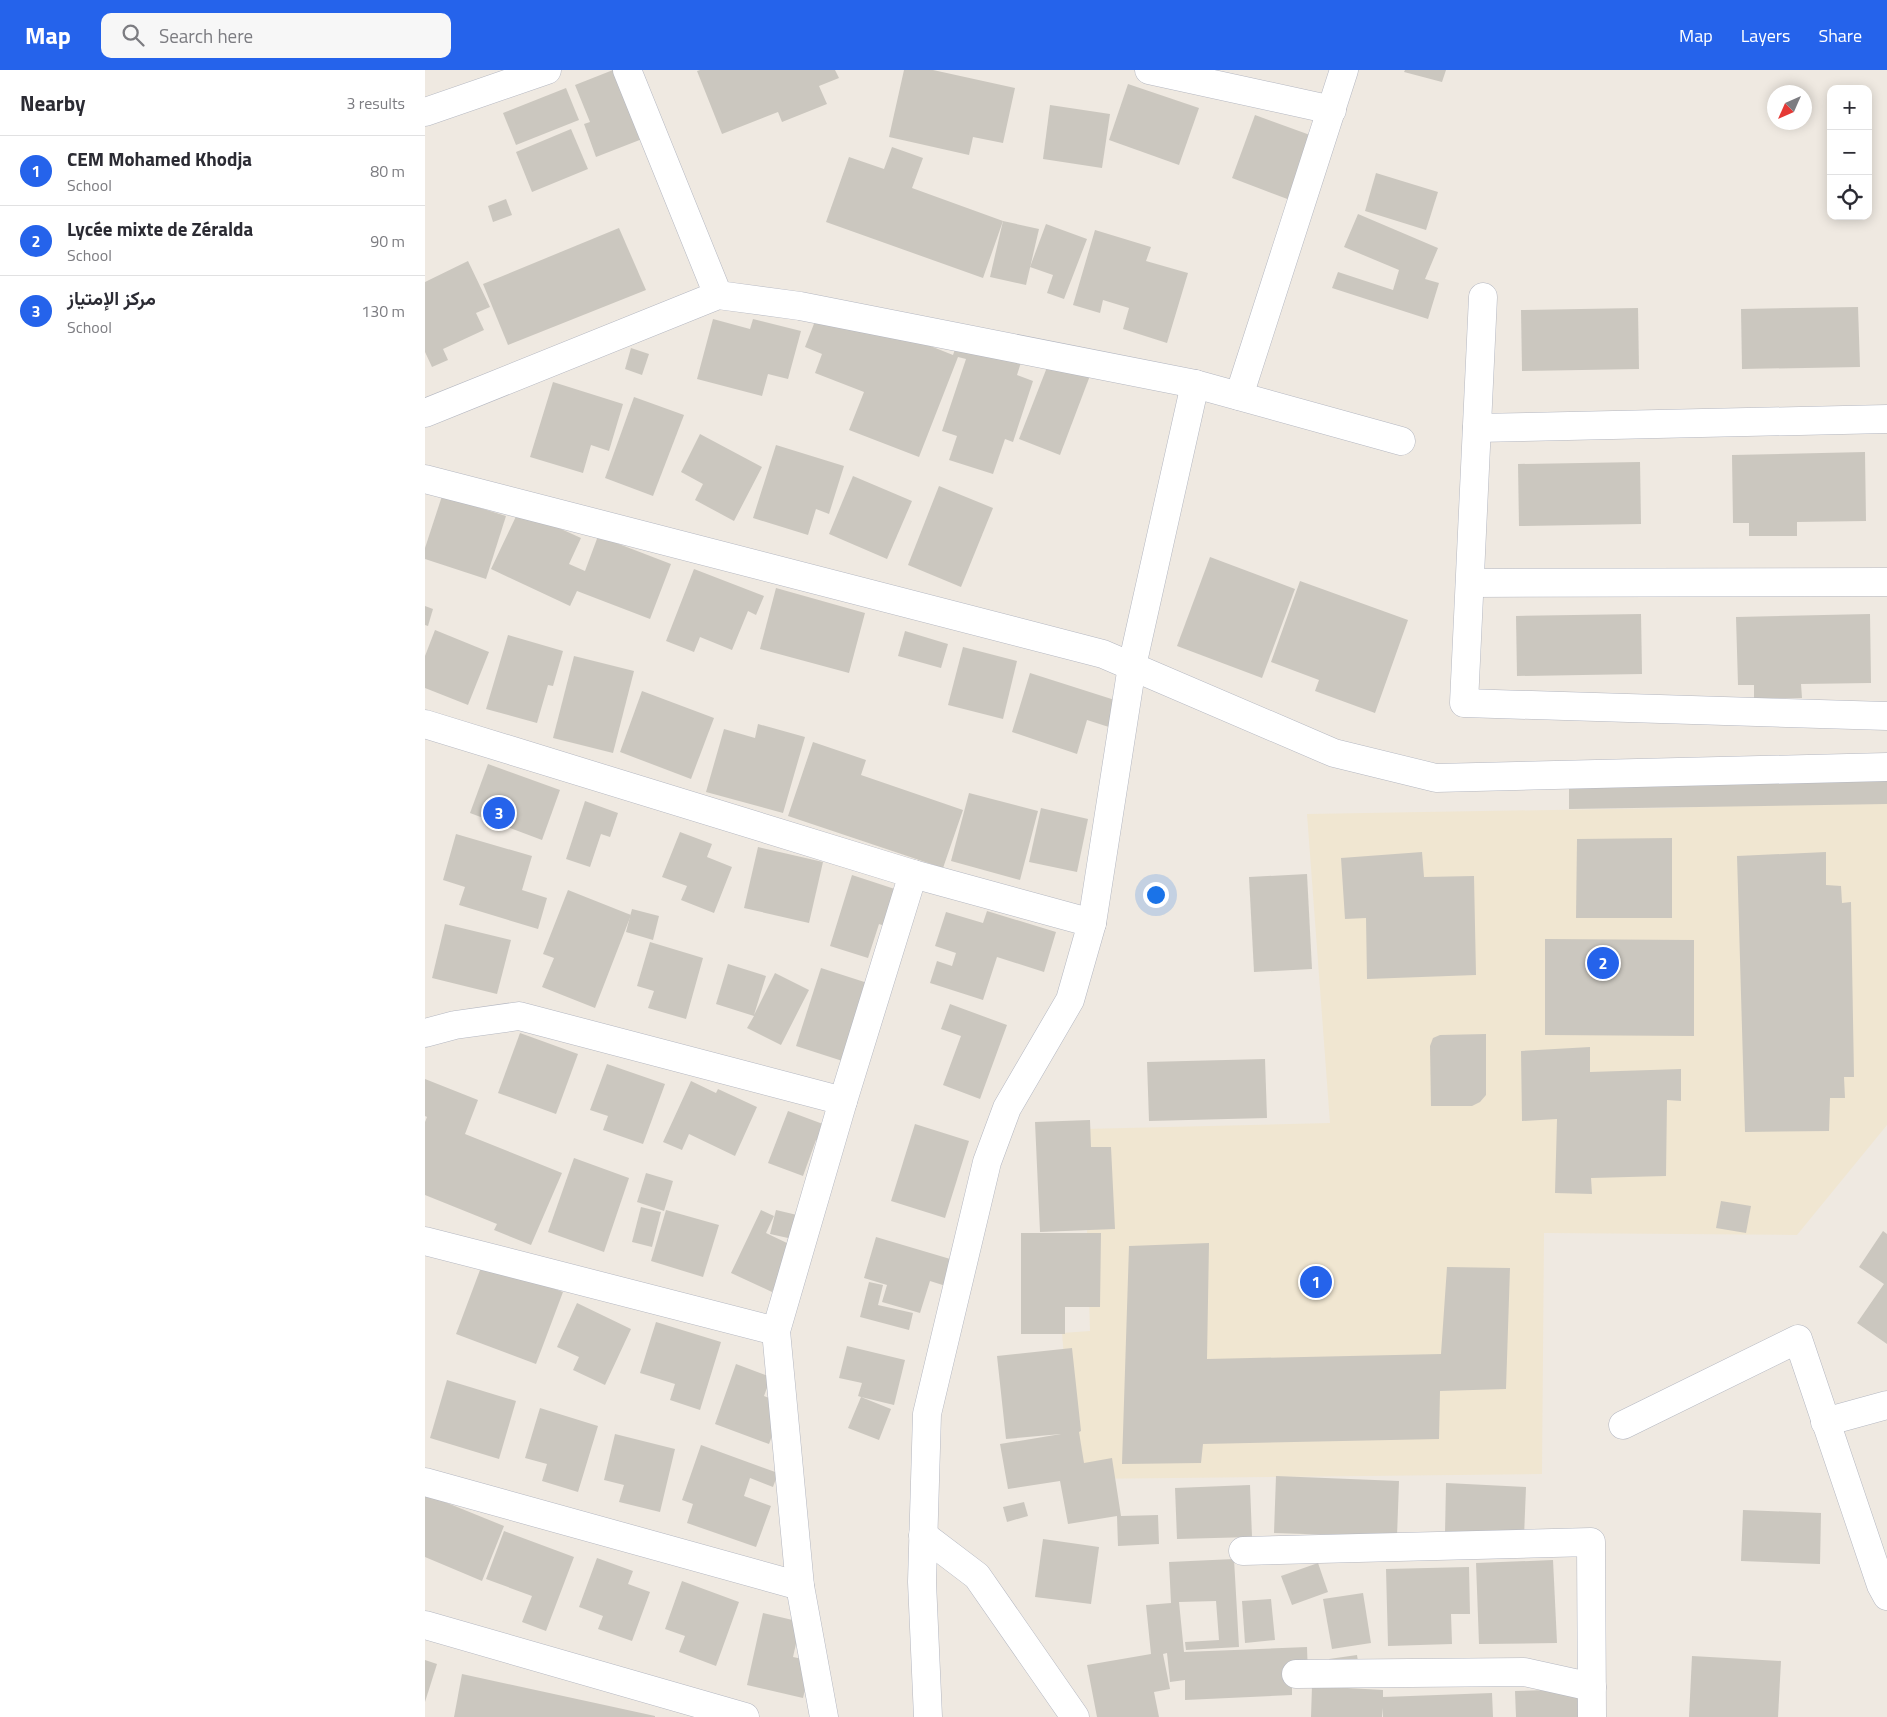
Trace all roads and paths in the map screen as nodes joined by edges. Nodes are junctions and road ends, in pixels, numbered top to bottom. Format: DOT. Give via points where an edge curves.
graph roads {
  1 [pos="547,70"];
  2 [pos="627,70"];
  3 [pos="1149,70"];
  4 [pos="1344,70"];
  5 [pos="1332,110"];
  6 [pos="425,112"];
  7 [pos="718,295"];
  8 [pos="1483,297"];
  9 [pos="1195,384"];
  10 [pos="1239,396"];
  11 [pos="425,413"];
  12 [pos="1887,419"];
  13 [pos="1477,428"];
  14 [pos="1401,441"];
  15 [pos="425,479"];
  16 [pos="1887,582"];
  17 [pos="1469,583"];
  18 [pos="1132,666"];
  19 [pos="1887,716"];
  20 [pos="425,724"];
  21 [pos="1887,767"];
  22 [pos="913,874"];
  23 [pos="1092,923"];
  24 [pos="425,1033"];
  25 [pos="843,1101"];
  26 [pos="425,1242"];
  27 [pos="776,1331"];
  28 [pos="1887,1405"];
  29 [pos="1825,1422"];
  30 [pos="1623,1425"];
  31 [pos="425,1482"];
  32 [pos="923,1535"];
  33 [pos="1243,1551"];
  34 [pos="800,1586"];
  35 [pos="1887,1596"];
  36 [pos="425,1625"];
  37 [pos="1297,1674"];
  38 [pos="1592,1687"];
  39 [pos="745,1717"];
  40 [pos="824,1717"];
  41 [pos="928,1717"];
  42 [pos="1075,1717"];
  43 [pos="1592,1717"];
  1 -- 6 [label="street"];
  2 -- 7 [label="street"];
  3 -- 5 [label="street"];
  4 -- 5 [label="street"];
  5 -- 10 [label="street"];
  7 -- 9 [label="street" via="801,306"];
  7 -- 11 [label="street"];
  8 -- 13 [label="street"];
  9 -- 10 [label="street"];
  9 -- 18 [label="street"];
  10 -- 14 [label="street"];
  12 -- 13 [label="street"];
  13 -- 17 [label="street"];
  15 -- 18 [label="street" via="1103,654"];
  16 -- 17 [label="street"];
  17 -- 19 [label="street" via="1464,703"];
  18 -- 21 [label="street" via="1334,753 1436,778"];
  18 -- 23 [label="street"];
  20 -- 22 [label="street"];
  22 -- 23 [label="street"];
  22 -- 25 [label="street"];
  23 -- 32 [label="street" via="1070,1000 1007,1108 987,1162 927,1414"];
  24 -- 25 [label="street" via="455,1025 519,1016"];
  25 -- 27 [label="street"];
  26 -- 27 [label="street"];
  27 -- 34 [label="street"];
  28 -- 29 [label="street"];
  29 -- 30 [label="street" via="1798,1339"];
  29 -- 35 [label="street"];
  31 -- 34 [label="street"];
  32 -- 41 [label="street"];
  32 -- 42 [label="street" via="977,1576"];
  33 -- 38 [label="street" via="1591,1542"];
  34 -- 40 [label="street"];
  36 -- 39 [label="street"];
  37 -- 38 [label="street" via="1524,1672"];
  38 -- 43 [label="street"];
}
